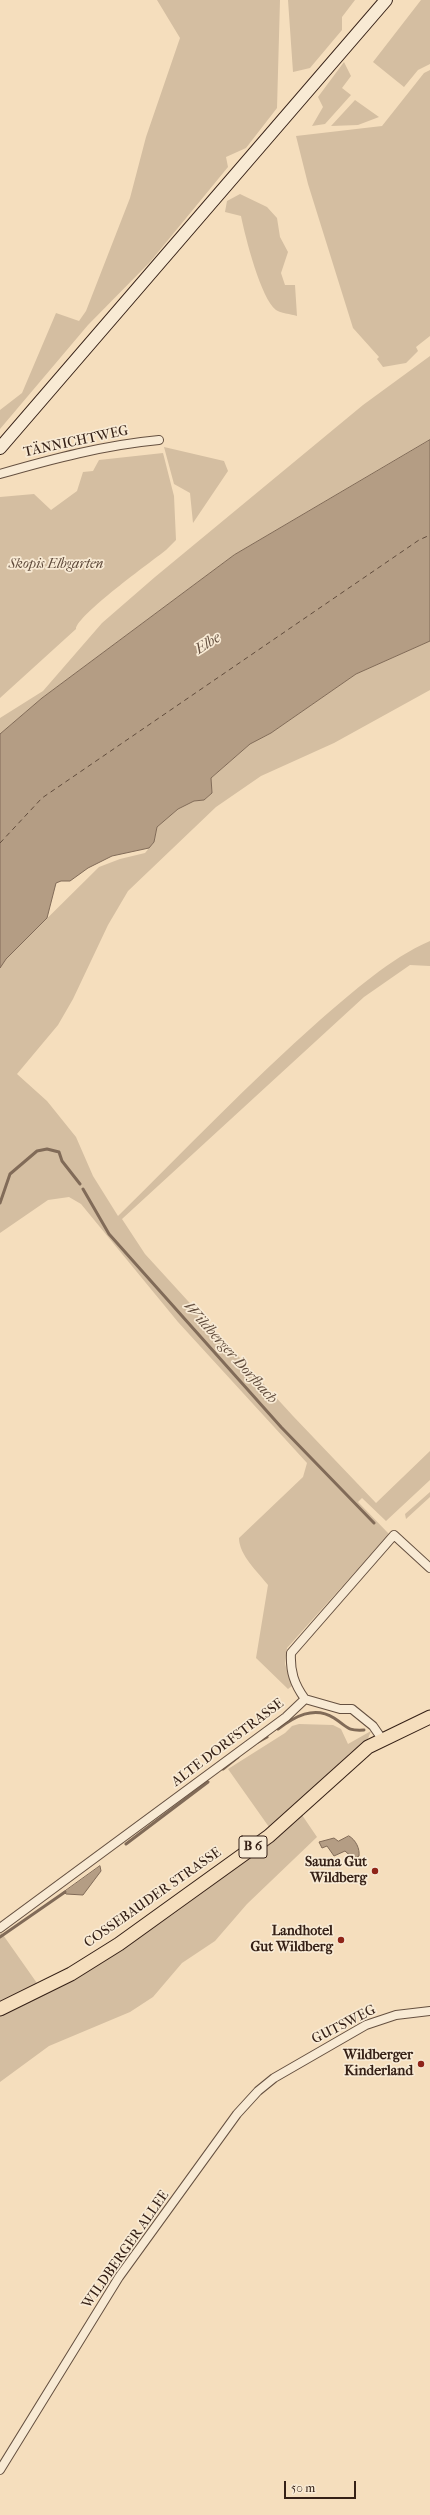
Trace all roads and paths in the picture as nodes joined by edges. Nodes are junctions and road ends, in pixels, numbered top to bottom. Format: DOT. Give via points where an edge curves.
graph roads {
  1 [pos="386,0"];
  2 [pos="159,440"];
  3 [pos="0,448"];
  4 [pos="0,474"];
  5 [pos="430,1568"];
  6 [pos="305,1699"];
  7 [pos="430,1717"];
  8 [pos="382,1739"];
  9 [pos="0,1928"];
  10 [pos="0,2010"];
  11 [pos="430,2011"];
  12 [pos="296,2065"];
  13 [pos="0,2470"];
  1 -- 3 [label="main road"];
  2 -- 4 [label="street, TÄNNICHTWEG" via="67,455"];
  5 -- 6 [label="street, ALTE DORFSTRASSE" via="394,1536 291,1653 290,1669 298,1690"];
  6 -- 8 [label="street" via="340,1709 352,1709 373,1726"];
  6 -- 9 [label="street, ALTE DORFSTRASSE" via="286,1717"];
  7 -- 8 [label="main road, COSSEBAUDER STRASSE / B 6"];
  8 -- 10 [label="main road, COSSEBAUDER STRASSE / B 6" via="355,1756 269,1836 119,1944 71,1974"];
  11 -- 12 [label="street, GUTSWEG" via="396,2015 366,2026"];
  12 -- 13 [label="street, WILDBERGER ALLEE" via="258,2091 237,2114 119,2277"];
}
